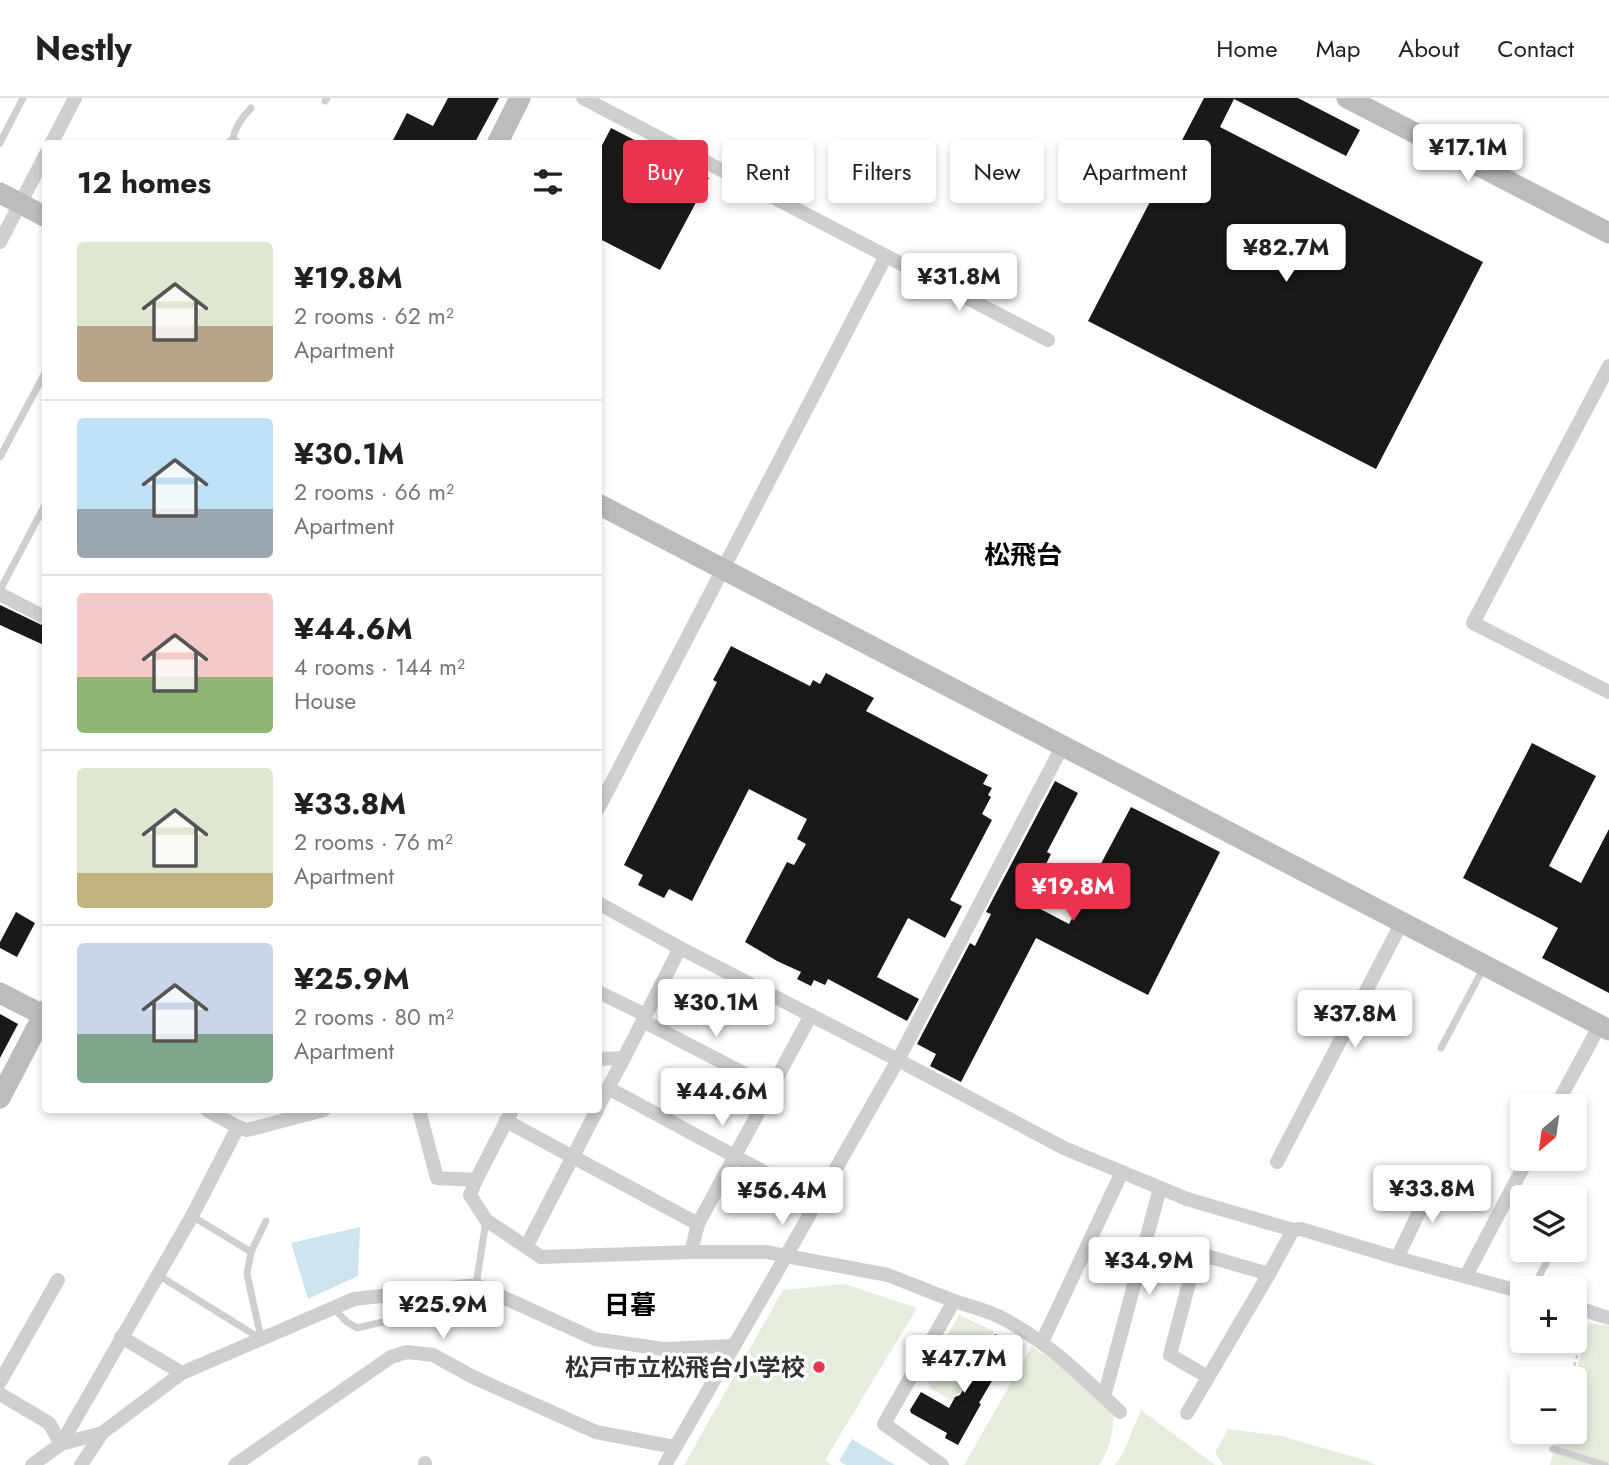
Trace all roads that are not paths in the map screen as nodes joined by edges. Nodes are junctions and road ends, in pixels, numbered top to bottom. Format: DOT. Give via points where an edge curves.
graph roads {
  1 [pos="23,98"];
  2 [pos="75,98"];
  3 [pos="520,98"];
  4 [pos="583,98"];
  5 [pos="1347,98"];
  6 [pos="251,108"];
  7 [pos="53,140"];
  8 [pos="233,140"];
  9 [pos="499,140"];
  10 [pos="0,143"];
  11 [pos="42,162"];
  12 [pos="0,193"];
  13 [pos="20,204"];
  14 [pos="42,215"];
  15 [pos="1609,233"];
  16 [pos="0,242"];
  17 [pos="886,256"];
  18 [pos="1048,340"];
  19 [pos="1609,366"];
  20 [pos="42,378"];
  21 [pos="0,457"];
  22 [pos="602,506"];
  23 [pos="42,511"];
  24 [pos="723,569"];
  25 [pos="0,592"];
  26 [pos="42,616"];
  27 [pos="1609,692"];
  28 [pos="1063,745"];
  29 [pos="602,801"];
  30 [pos="602,905"];
  31 [pos="1402,922"];
  32 [pos="680,948"];
  33 [pos="1485,965"];
  34 [pos="0,993"];
  35 [pos="602,994"];
  36 [pos="42,1012"];
  37 [pos="811,1015"];
  38 [pos="644,1018"];
  39 [pos="42,1019"];
  40 [pos="1604,1027"];
  41 [pos="1441,1048"];
  42 [pos="624,1058"];
  43 [pos="602,1059"];
  44 [pos="898,1060"];
  45 [pos="608,1088"];
  46 [pos="772,1088"];
  47 [pos="1563,1094"];
  48 [pos="0,1098"];
  49 [pos="602,1100"];
  50 [pos="212,1113"];
  51 [pos="312,1113"];
  52 [pos="420,1113"];
  53 [pos="595,1113"];
  54 [pos="509,1115"];
  55 [pos="238,1127"];
  56 [pos="573,1156"];
  57 [pos="736,1156"];
  58 [pos="1278,1163"];
  59 [pos="1521,1171"];
  60 [pos="1122,1172"];
  61 [pos="1436,1177"];
  62 [pos="476,1180"];
  63 [pos="1160,1188"];
  64 [pos="818,1200"];
  65 [pos="191,1216"];
  66 [pos="486,1220"];
  67 [pos="266,1221"];
  68 [pos="698,1224"];
  69 [pos="1293,1230"];
  70 [pos="526,1247"];
  71 [pos="251,1252"];
  72 [pos="691,1252"];
  73 [pos="786,1256"];
  74 [pos="1397,1258"];
  75 [pos="1269,1273"];
  76 [pos="157,1274"];
  77 [pos="1466,1276"];
  78 [pos="58,1280"];
  79 [pos="473,1285"];
  80 [pos="1510,1289"];
  81 [pos="954,1301"];
  82 [pos="332,1307"];
  83 [pos="1587,1311"];
  84 [pos="1609,1318"];
  85 [pos="121,1337"];
  86 [pos="261,1339"];
  87 [pos="1042,1342"];
  88 [pos="733,1346"];
  89 [pos="182,1373"];
  90 [pos="1208,1377"];
  91 [pos="0,1381"];
  92 [pos="0,1394"];
  93 [pos="1104,1397"];
  94 [pos="1120,1412"];
  95 [pos="1187,1413"];
  96 [pos="102,1433"];
  97 [pos="61,1444"];
  98 [pos="675,1447"];
  99 [pos="1553,1449"];
  100 [pos="32,1465"];
  101 [pos="81,1465"];
  102 [pos="235,1465"];
  103 [pos="664,1465"];
  104 [pos="942,1465"];
  105 [pos="1605,1465"];
  1 -- 10 [label="lane"];
  2 -- 7 [label="street"];
  3 -- 9 [label="street"];
  4 -- 17 [label="street"];
  5 -- 15 [label="street"];
  6 -- 8 [label="lane"];
  11 -- 13 [label="street"];
  12 -- 13 [label="street"];
  13 -- 14 [label="street"];
  13 -- 16 [label="street"];
  17 -- 18 [label="street"];
  17 -- 24 [label="street"];
  19 -- 27 [label="street" via="1473,623"];
  20 -- 21 [label="lane"];
  22 -- 24 [label="street"];
  23 -- 25 [label="lane"];
  24 -- 28 [label="street"];
  24 -- 29 [label="street"];
  25 -- 26 [label="street"];
  28 -- 31 [label="street"];
  28 -- 44 [label="street"];
  30 -- 32 [label="street"];
  31 -- 33 [label="street"];
  31 -- 58 [label="street"];
  32 -- 37 [label="street"];
  32 -- 38 [label="street"];
  33 -- 40 [label="street"];
  33 -- 41 [label="lane"];
  34 -- 36 [label="street"];
  35 -- 38 [label="street"];
  37 -- 44 [label="street"];
  37 -- 46 [label="street"];
  38 -- 42 [label="street"];
  38 -- 46 [label="street"];
  39 -- 48 [label="street"];
  40 -- 47 [label="street"];
  42 -- 43 [label="street"];
  42 -- 45 [label="street"];
  44 -- 60 [label="street" via="1064,1148"];
  44 -- 64 [label="street"];
  45 -- 49 [label="street"];
  45 -- 57 [label="street"];
  46 -- 57 [label="street"];
  50 -- 55 [label="street"];
  51 -- 55 [label="street" via="247,1130"];
  52 -- 62 [label="street" via="437,1178"];
  53 -- 56 [label="street"];
  54 -- 56 [label="street"];
  54 -- 62 [label="street"];
  55 -- 65 [label="street"];
  56 -- 68 [label="street"];
  56 -- 70 [label="street"];
  57 -- 64 [label="street"];
  57 -- 68 [label="street"];
  59 -- 77 [label="street"];
  60 -- 63 [label="street"];
  60 -- 87 [label="street"];
  61 -- 74 [label="street"];
  62 -- 66 [label="street" via="470,1195"];
  63 -- 69 [label="street"];
  63 -- 93 [label="street"];
  64 -- 73 [label="street"];
  65 -- 71 [label="lane"];
  65 -- 76 [label="street"];
  66 -- 70 [label="street"];
  66 -- 79 [label="lane"];
  67 -- 71 [label="lane"];
  68 -- 72 [label="street"];
  69 -- 74 [label="street"];
  69 -- 75 [label="street"];
  70 -- 72 [label="street" via="541,1257"];
  71 -- 86 [label="lane" via="247,1274"];
  72 -- 73 [label="street"];
  73 -- 81 [label="street" via="888,1275"];
  73 -- 88 [label="street"];
  74 -- 77 [label="street"];
  75 -- 90 [label="street"];
  75 -- 90 [label="street" via="1203,1255 1195,1260 1170,1355"];
  76 -- 85 [label="street"];
  76 -- 86 [label="lane"];
  77 -- 80 [label="street"];
  78 -- 91 [label="street"];
  79 -- 82 [label="street" via="354,1298"];
  79 -- 82 [label="lane" via="458,1316 450,1321 400,1318 357,1328"];
  79 -- 88 [label="street" via="595,1339 663,1349"];
  81 -- 87 [label="street" via="999,1317"];
  81 -- 104 [label="street" via="884,1424"];
  82 -- 86 [label="street"];
  83 -- 84 [label="street"];
  85 -- 89 [label="street"];
  85 -- 97 [label="street"];
  86 -- 89 [label="street"];
  87 -- 93 [label="street"];
  88 -- 98 [label="street"];
  89 -- 96 [label="street"];
  90 -- 95 [label="street"];
  92 -- 97 [label="street" via="49,1423"];
  93 -- 94 [label="street"];
  96 -- 97 [label="street"];
  96 -- 101 [label="street"];
  97 -- 100 [label="street"];
  98 -- 102 [label="street" via="596,1432 432,1355 407,1352 391,1357"];
  98 -- 103 [label="street"];
  99 -- 105 [label="lane"];
}
